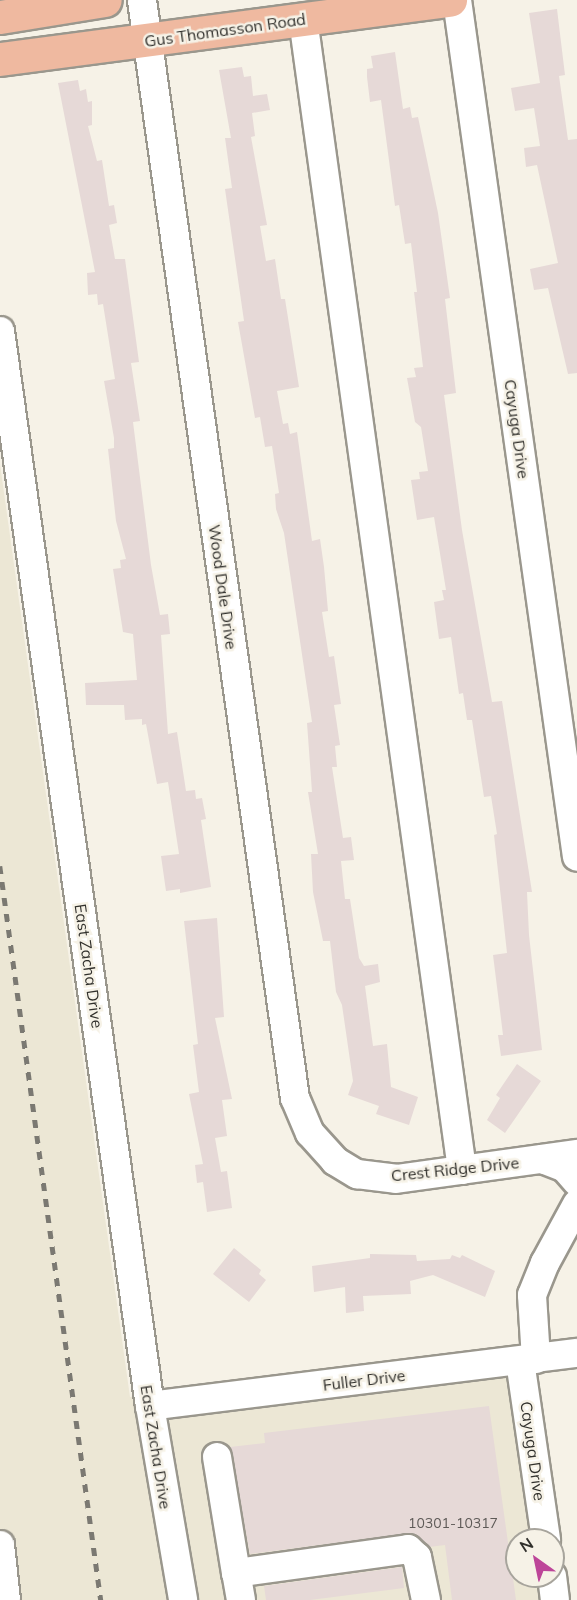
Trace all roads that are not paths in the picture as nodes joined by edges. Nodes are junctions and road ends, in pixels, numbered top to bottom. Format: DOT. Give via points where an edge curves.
graph roads {
  1 [pos="105,0"];
  2 [pos="142,0"];
  3 [pos="450,0"];
  4 [pos="457,0"];
  5 [pos="0,17"];
  6 [pos="303,19"];
  7 [pos="147,40"];
  8 [pos="0,59"];
  9 [pos="0,331"];
  10 [pos="577,857"];
  11 [pos="577,1154"];
  12 [pos="542,1159"];
  13 [pos="335,1161"];
  14 [pos="462,1170"];
  15 [pos="577,1182"];
  16 [pos="577,1204"];
  17 [pos="577,1353"];
  18 [pos="528,1360"];
  19 [pos="150,1406"];
  20 [pos="217,1457"];
  21 [pos="545,1528"];
  22 [pos="0,1545"];
  23 [pos="236,1573"];
  24 [pos="6,1600"];
  25 [pos="183,1600"];
  26 [pos="241,1600"];
  27 [pos="426,1600"];
  1 -- 5 [label="main road"];
  2 -- 7 [label="street, Wood Dale Drive"];
  3 -- 6 [label="main road, Gus Thomasson Road"];
  4 -- 10 [label="street, Cayuga Drive"];
  6 -- 7 [label="main road, Gus Thomasson Road"];
  6 -- 14 [label="street"];
  7 -- 8 [label="main road, Gus Thomasson Road"];
  7 -- 13 [label="street, Wood Dale Drive" via="295,1098 310,1133"];
  9 -- 19 [label="street, East Zacha Drive"];
  11 -- 12 [label="street, Crest Ridge Drive"];
  12 -- 14 [label="street, Crest Ridge Drive"];
  12 -- 15 [label="street" via="565,1168"];
  13 -- 14 [label="street, Crest Ridge Drive" via="357,1174 396,1179"];
  16 -- 18 [label="street, Cayuga Drive" via="544,1263 532,1295"];
  17 -- 18 [label="street, Fuller Drive"];
  18 -- 19 [label="street, Fuller Drive"];
  18 -- 21 [label="street, Cayuga Drive"];
  19 -- 25 [label="street, East Zacha Drive"];
  20 -- 23 [label="street"];
  22 -- 24 [label="street"];
  23 -- 26 [label="street"];
  23 -- 27 [label="street" via="408,1549 417,1557"];
}
